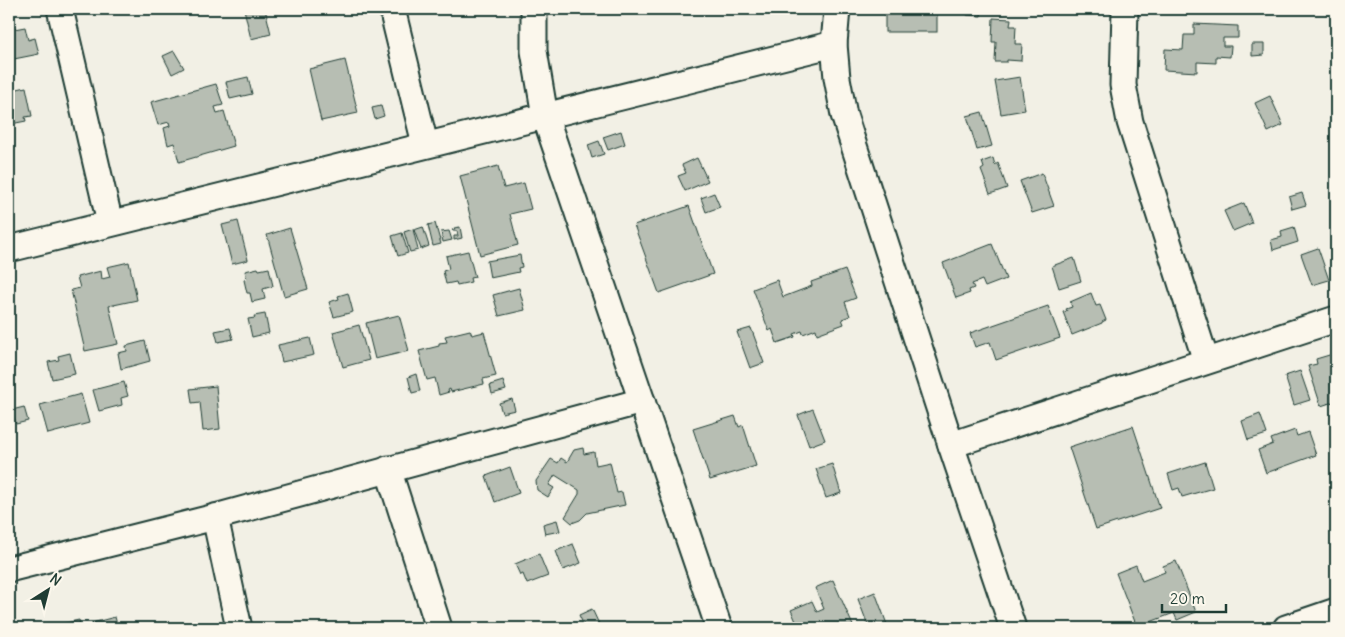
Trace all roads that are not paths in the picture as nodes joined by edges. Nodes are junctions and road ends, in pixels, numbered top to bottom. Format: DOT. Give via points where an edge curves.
graph roads {
  1 [pos="60,9"];
  2 [pos="392,9"];
  3 [pos="534,9"];
  4 [pos="837,9"];
  5 [pos="1125,9"];
  6 [pos="834,44"];
  7 [pos="545,116"];
  8 [pos="425,144"];
  9 [pos="110,223"];
  10 [pos="9,250"];
  11 [pos="1336,320"];
  12 [pos="1206,361"];
  13 [pos="642,401"];
  14 [pos="951,445"];
  15 [pos="388,469"];
  16 [pos="215,517"];
  17 [pos="9,569"];
  18 [pos="1336,611"];
  19 [pos="239,628"];
  20 [pos="439,628"];
  21 [pos="720,628"];
  22 [pos="1013,628"];
  23 [pos="1286,628"];
  1 -- 9 [label="street"];
  2 -- 8 [label="street"];
  3 -- 7 [label="street" via="534,51"];
  4 -- 6 [label="street"];
  5 -- 12 [label="street" via="1123,86 1130,122"];
  6 -- 7 [label="street"];
  6 -- 14 [label="street" via="844,115"];
  7 -- 8 [label="street"];
  7 -- 13 [label="street"];
  8 -- 9 [label="street"];
  9 -- 10 [label="street"];
  11 -- 12 [label="street"];
  12 -- 14 [label="street"];
  13 -- 15 [label="street"];
  13 -- 21 [label="street"];
  14 -- 22 [label="street"];
  15 -- 16 [label="street"];
  15 -- 20 [label="street"];
  16 -- 17 [label="street"];
  16 -- 19 [label="street"];
  18 -- 23 [label="street"];
}
